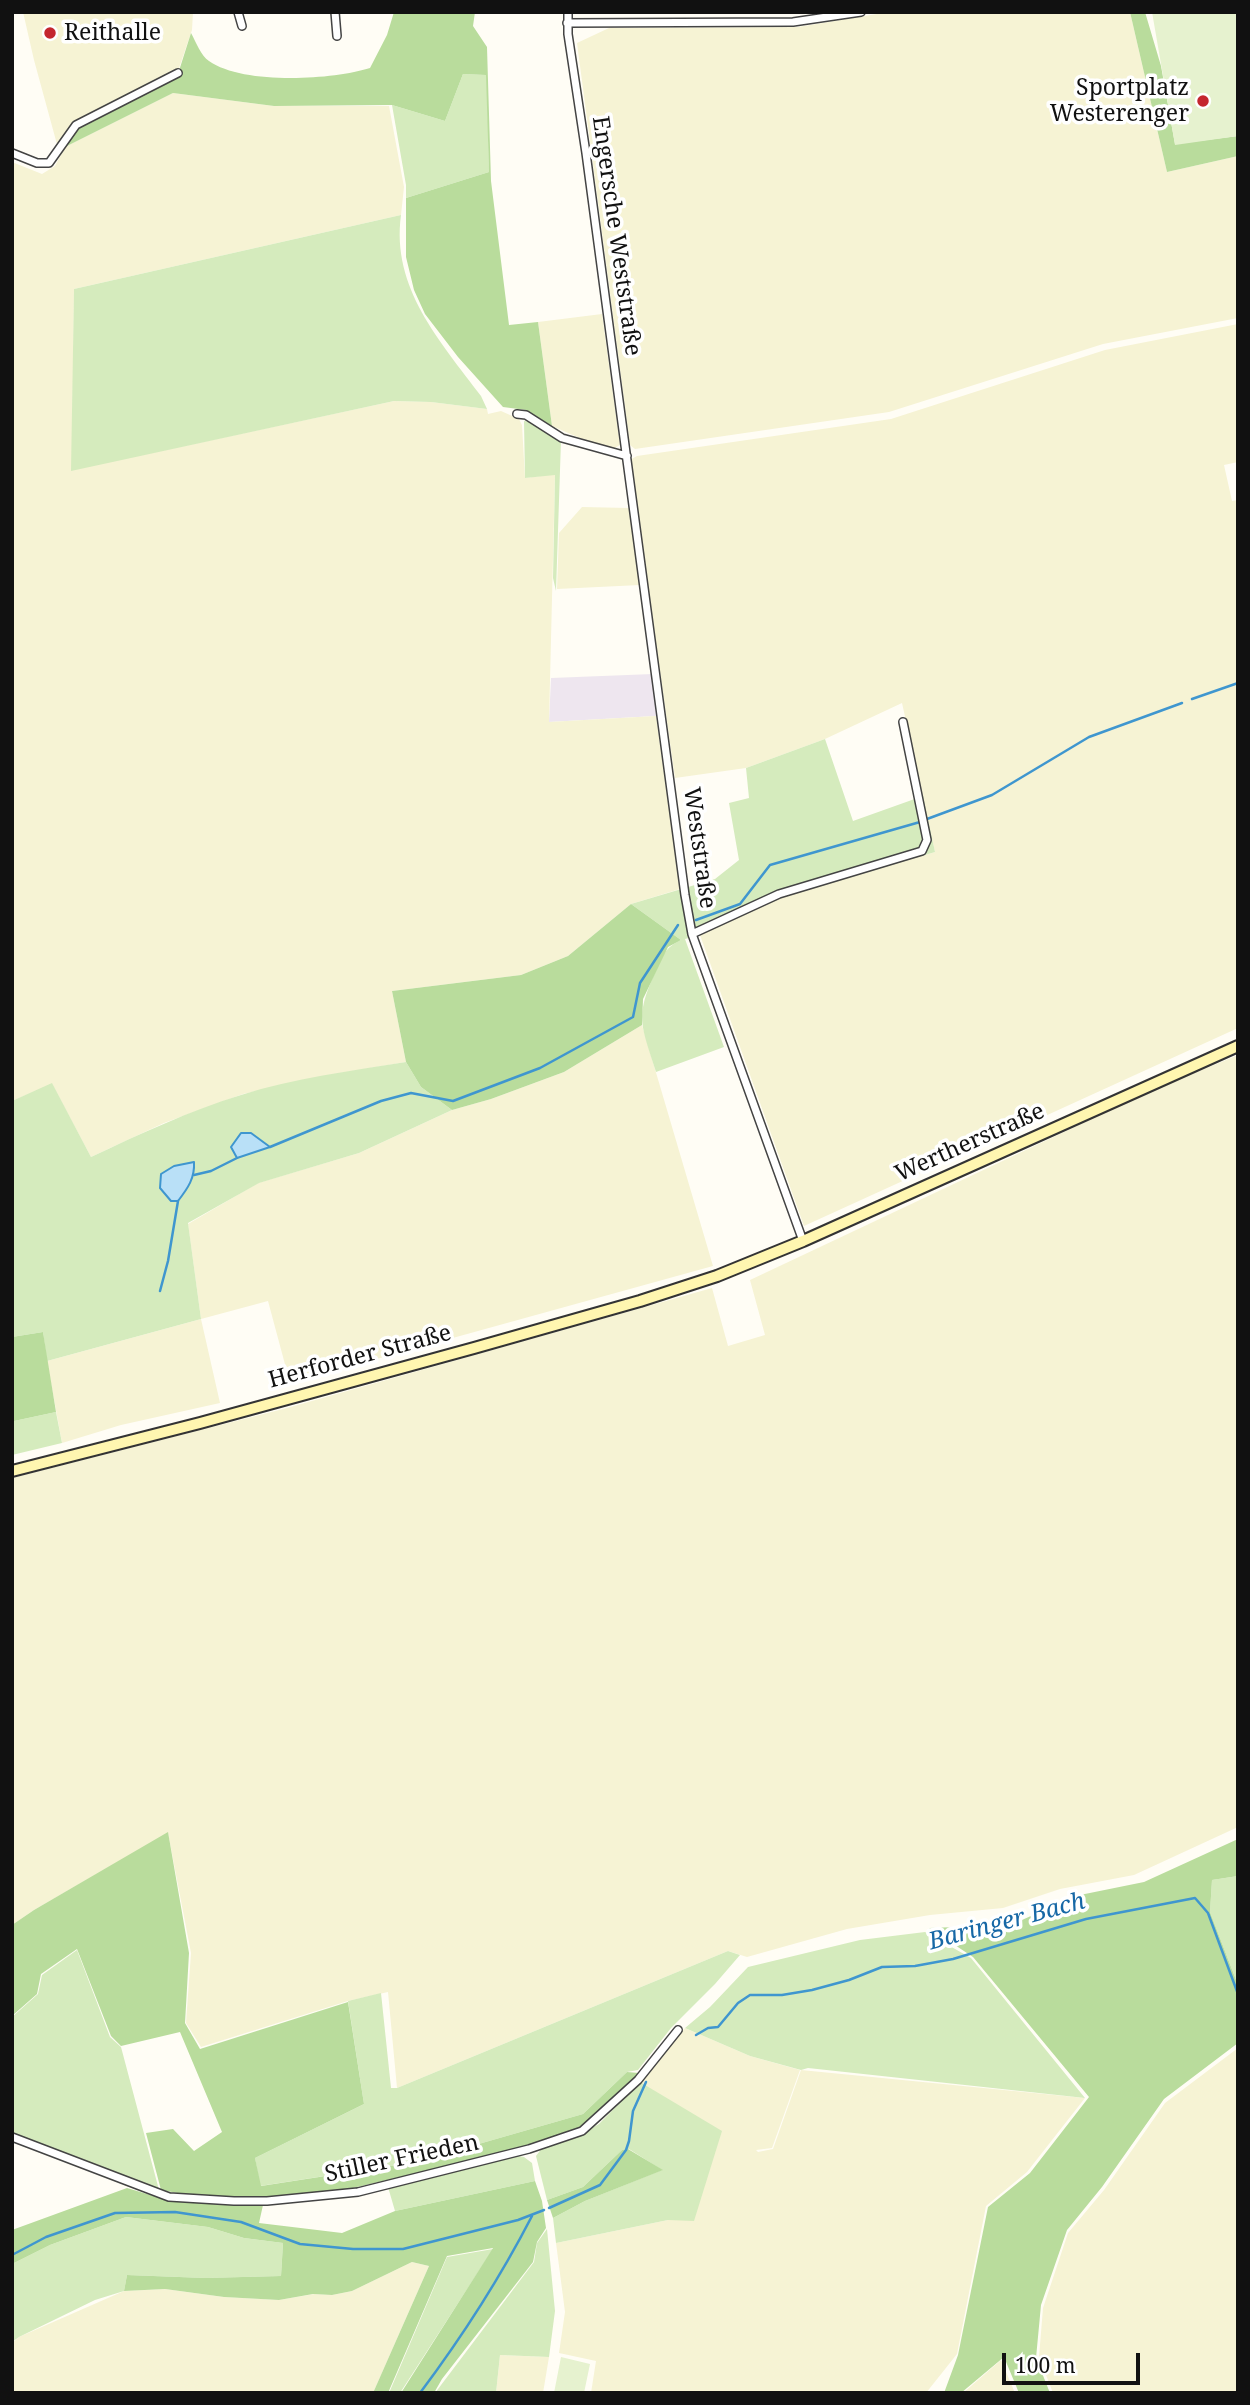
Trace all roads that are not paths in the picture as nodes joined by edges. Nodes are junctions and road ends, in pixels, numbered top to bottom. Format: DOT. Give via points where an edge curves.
graph roads {
  1 [pos="239,12"];
  2 [pos="335,12"];
  3 [pos="568,12"];
  4 [pos="861,12"];
  5 [pos="567,23"];
  6 [pos="242,26"];
  7 [pos="337,36"];
  8 [pos="178,73"];
  9 [pos="12,153"];
  10 [pos="517,414"];
  11 [pos="625,443"];
  12 [pos="626,456"];
  13 [pos="903,722"];
  14 [pos="692,934"];
  15 [pos="1238,1046"];
  16 [pos="803,1241"];
  17 [pos="717,1276"];
  18 [pos="12,1471"];
  19 [pos="678,2030"];
  20 [pos="12,2137"];
  1 -- 6 [label="street"];
  2 -- 7 [label="street"];
  3 -- 5 [label="street"];
  4 -- 5 [label="street" via="793,22"];
  5 -- 11 [label="street, Engersche Weststraße"];
  8 -- 9 [label="street" via="76,125 49,163"];
  10 -- 12 [label="street" via="562,438"];
  11 -- 12 [label="street, Weststraße"];
  12 -- 14 [label="street, Weststraße"];
  13 -- 14 [label="street" via="927,840 922,851 779,894"];
  14 -- 16 [label="street, Weststraße"];
  15 -- 16 [label="main road, Wertherstraße"];
  16 -- 17 [label="main road, Wertherstraße"];
  17 -- 18 [label="main road, Herforder Straße" via="474,1348"];
  19 -- 20 [label="street, Stiller Frieden" via="638,2080 582,2131 358,2192 234,2202 169,2197"];
}
